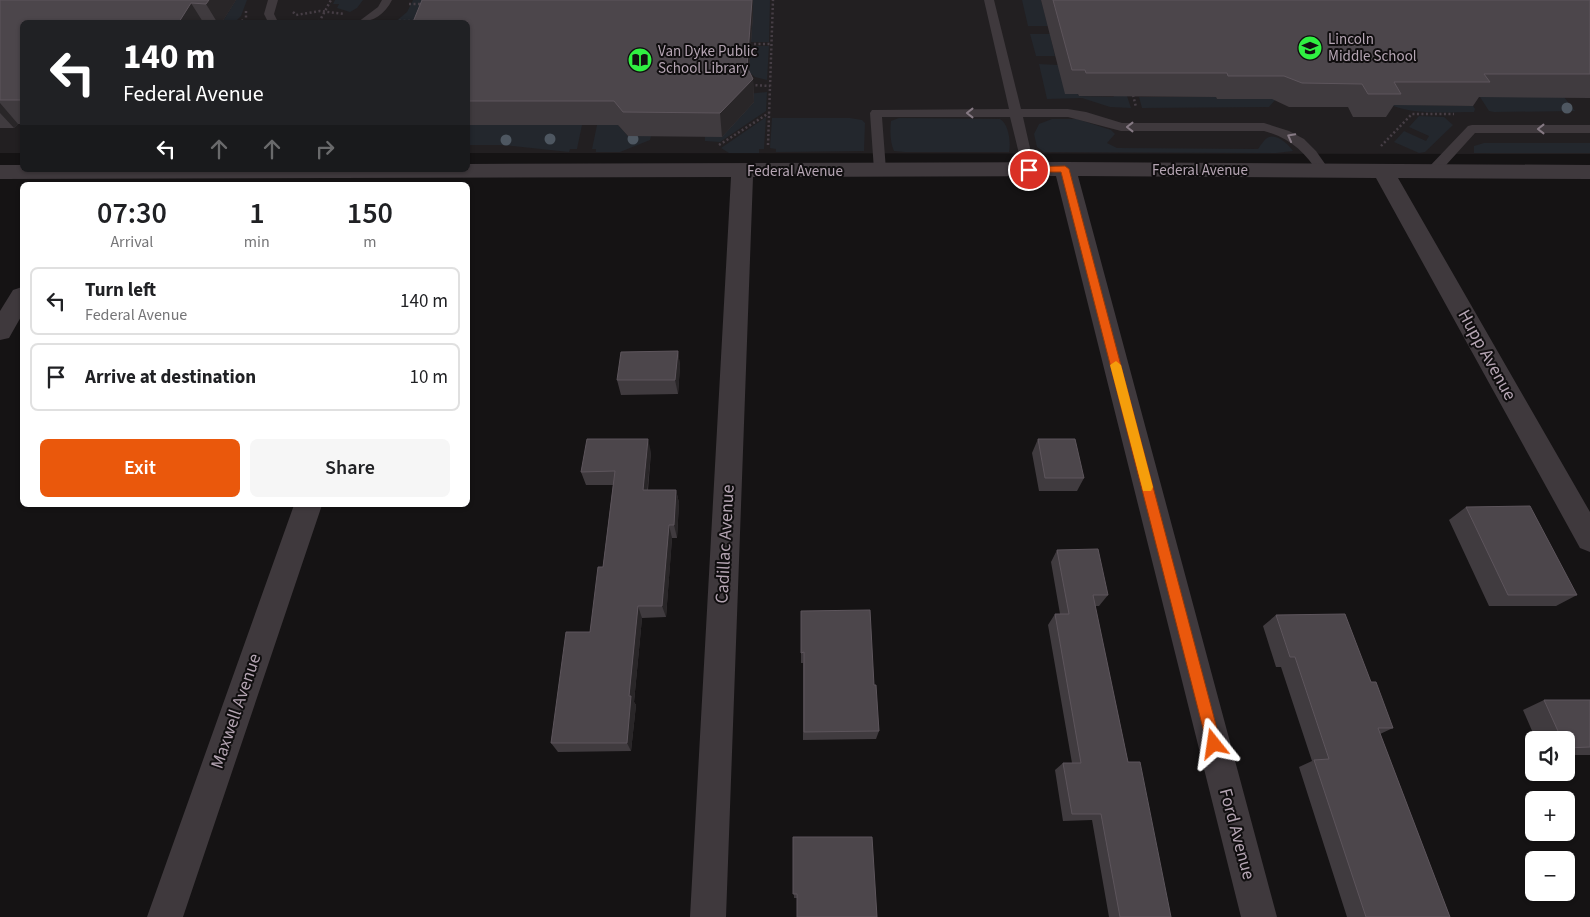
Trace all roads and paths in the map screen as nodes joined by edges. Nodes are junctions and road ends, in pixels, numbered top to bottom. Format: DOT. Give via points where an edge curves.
graph roads {
  1 [pos="273,0"];
  2 [pos="331,0"];
  3 [pos="387,0"];
  4 [pos="773,0"];
  5 [pos="989,0"];
  6 [pos="409,4"];
  7 [pos="427,4"];
  8 [pos="325,11"];
  9 [pos="296,15"];
  10 [pos="348,16"];
  11 [pos="272,20"];
  12 [pos="320,20"];
  13 [pos="366,20"];
  14 [pos="754,44"];
  15 [pos="772,44"];
  16 [pos="749,85"];
  17 [pos="770,86"];
  18 [pos="769,113"];
  19 [pos="876,113"];
  20 [pos="1016,113"];
  21 [pos="1590,129"];
  22 [pos="768,147"];
  23 [pos="712,150"];
  24 [pos="1065,169"];
  25 [pos="880,170"];
  26 [pos="1029,170"];
  27 [pos="742,171"];
  28 [pos="1324,171"];
  29 [pos="0,172"];
  30 [pos="1384,172"];
  31 [pos="1432,172"];
  32 [pos="1590,172"];
  33 [pos="100,179"];
  34 [pos="420,179"];
  35 [pos="20,299"];
  36 [pos="0,331"];
  37 [pos="307,507"];
  38 [pos="1590,539"];
  39 [pos="165,917"];
  40 [pos="708,917"];
  41 [pos="1259,917"];
  1 -- 11 [label="lane" via="269,14"];
  2 -- 8 [label="path"];
  3 -- 13 [label="lane" via="382,9"];
  4 -- 15 [label="path"];
  5 -- 20 [label="lane"];
  6 -- 7 [label="path"];
  8 -- 9 [label="path"];
  8 -- 10 [label="path"];
  8 -- 12 [label="path"];
  14 -- 15 [label="path"];
  15 -- 17 [label="path"];
  16 -- 17 [label="path"];
  17 -- 18 [label="path"];
  18 -- 22 [label="path"];
  18 -- 23 [label="path"];
  20 -- 19 [label="lane, one-way"];
  19 -- 25 [label="lane"];
  20 -- 26 [label="lane"];
  28 -- 20 [label="lane, one-way" via="1310,150 1280,131 1264,128 1121,127 1068,112"];
  21 -- 31 [label="lane, one-way" via="1472,129"];
  24 -- 26 [label="street, Federal Avenue"];
  24 -- 28 [label="street, Federal Avenue"];
  24 -- 41 [label="street, Ford Avenue"];
  25 -- 26 [label="street, Federal Avenue"];
  25 -- 27 [label="street, Federal Avenue"];
  27 -- 34 [label="street, Federal Avenue"];
  27 -- 40 [label="street, Cadillac Avenue"];
  28 -- 30 [label="street, Federal Avenue"];
  29 -- 33 [label="street, Federal Avenue"];
  30 -- 31 [label="street, Federal Avenue"];
  30 -- 38 [label="street, Hupp Avenue"];
  31 -- 32 [label="street, Federal Avenue"];
  33 -- 34 [label="street, Federal Avenue"];
  35 -- 36 [label="street"];
  37 -- 39 [label="street, Maxwell Avenue"];
}
